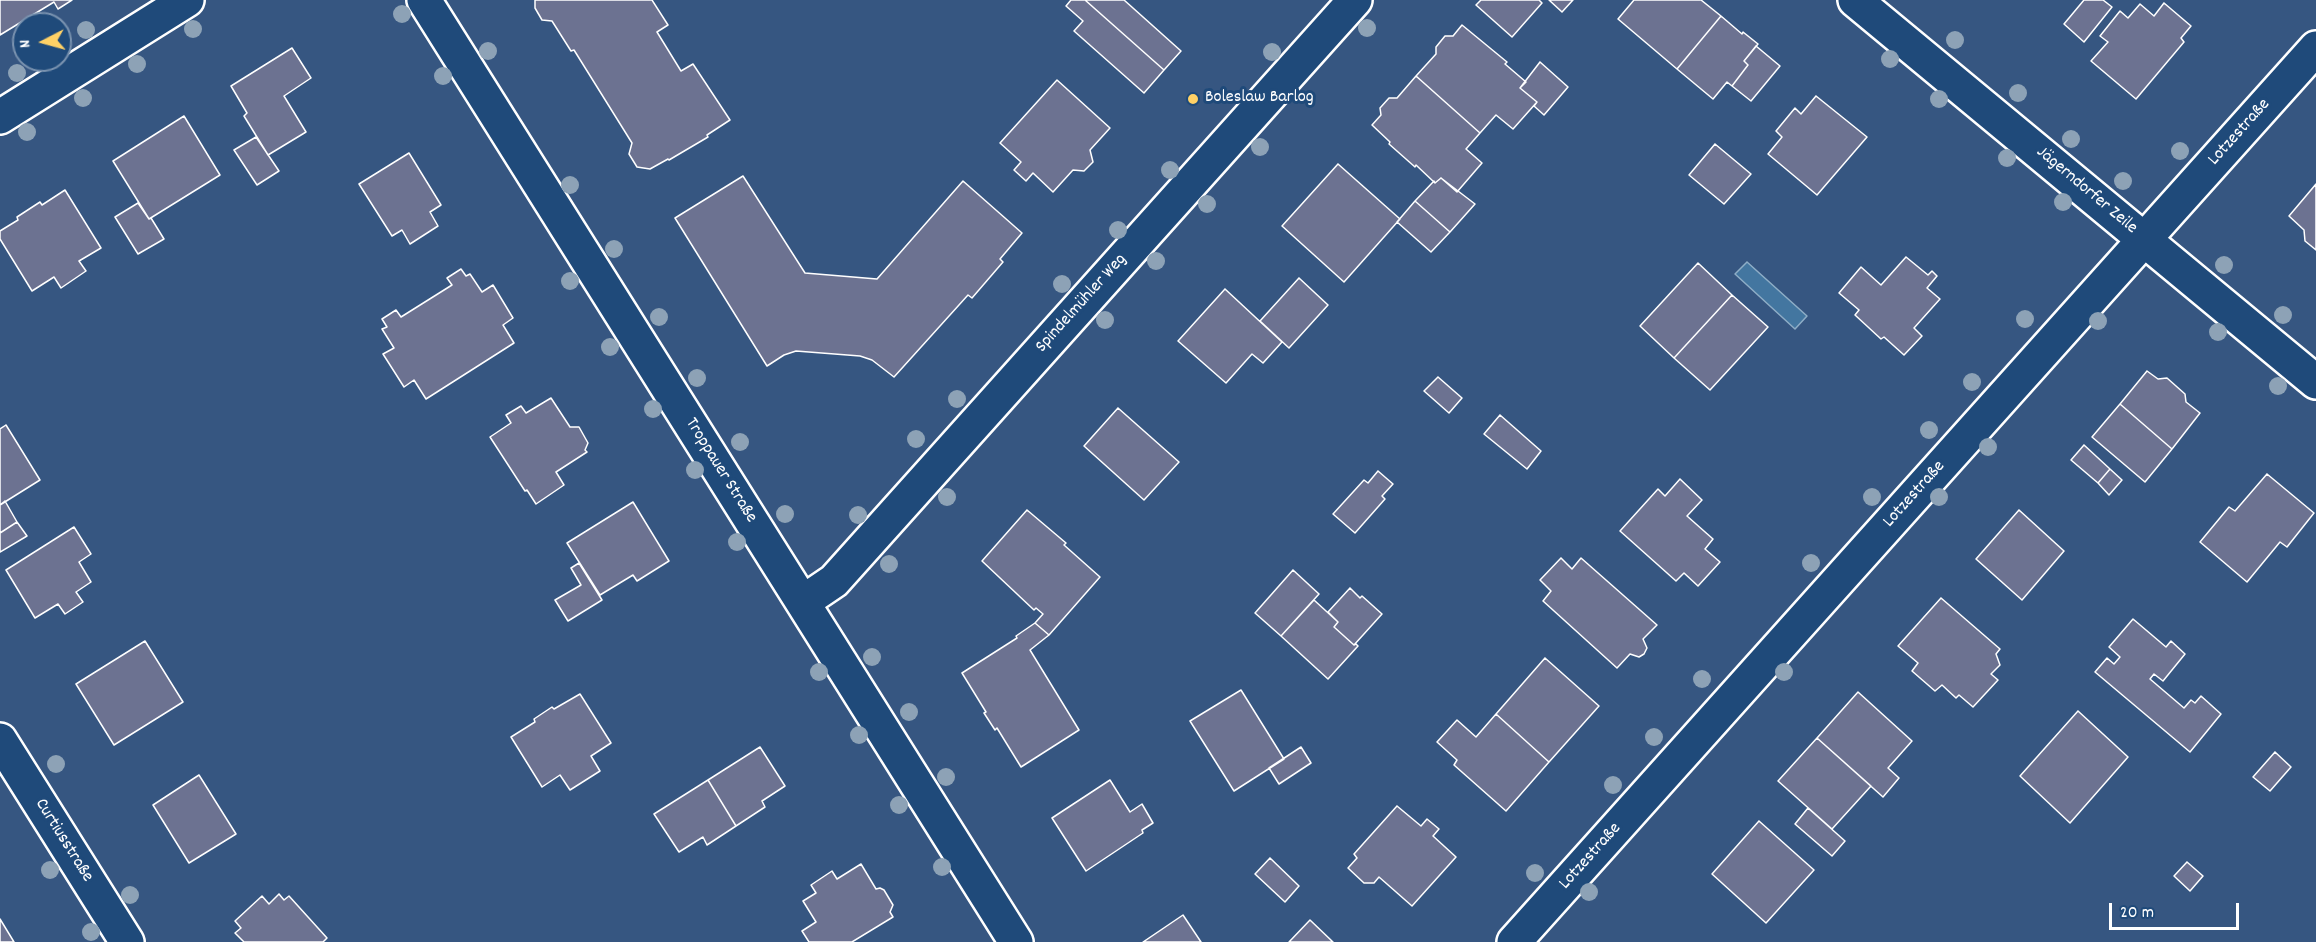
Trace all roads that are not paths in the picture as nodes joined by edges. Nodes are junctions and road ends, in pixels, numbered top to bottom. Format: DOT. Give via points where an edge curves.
graph roads {
  1 [pos="187,0"];
  2 [pos="424,0"];
  3 [pos="1355,0"];
  4 [pos="1856,0"];
  5 [pos="2316,48"];
  6 [pos="0,117"];
  7 [pos="2144,239"];
  8 [pos="2316,382"];
  9 [pos="803,602"];
  10 [pos="0,740"];
  11 [pos="127,942"];
  12 [pos="1016,942"];
  13 [pos="1514,942"];
  1 -- 6 [label="street"];
  2 -- 9 [label="street, Troppauer Straße"];
  3 -- 9 [label="street, Spindelmühler Weg" via="834,581"];
  4 -- 7 [label="street, Jägerndorfer Zeile"];
  5 -- 7 [label="street, Lotzestraße"];
  7 -- 8 [label="street, Jägerndorfer Zeile"];
  7 -- 13 [label="street, Lotzestraße"];
  9 -- 12 [label="street, Troppauer Straße"];
  10 -- 11 [label="street, Curtiusstraße"];
}
